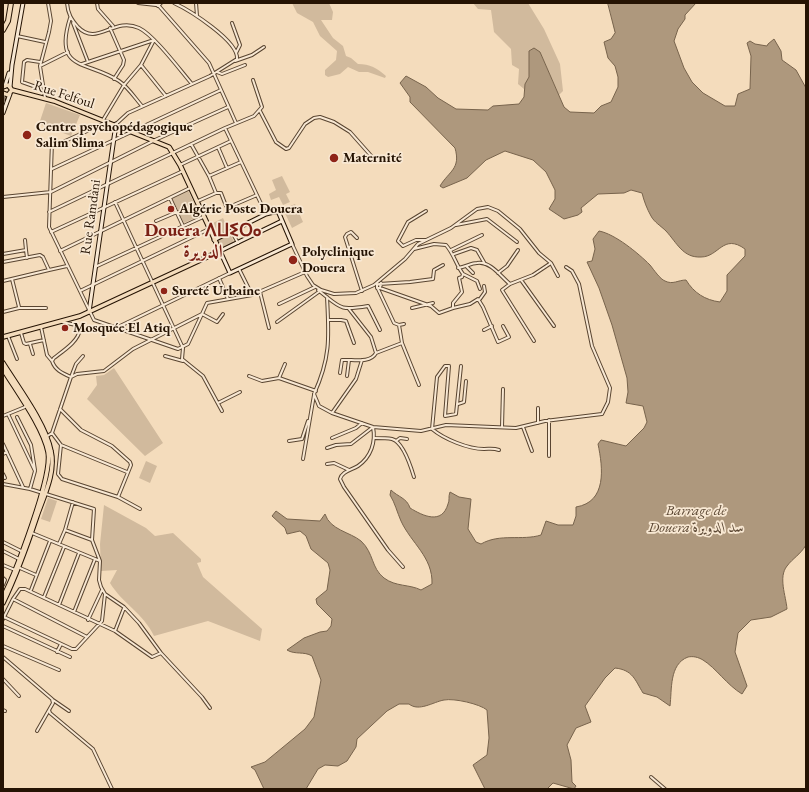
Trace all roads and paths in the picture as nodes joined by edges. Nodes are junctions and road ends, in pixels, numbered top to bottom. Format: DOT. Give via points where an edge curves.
graph roads {
  1 [pos="10,3"];
  2 [pos="23,3"];
  3 [pos="48,3"];
  4 [pos="67,3"];
  5 [pos="98,3"];
  6 [pos="138,3"];
  7 [pos="161,3"];
  8 [pos="174,3"];
  9 [pos="196,3"];
  10 [pos="157,5"];
  11 [pos="197,16"];
  12 [pos="70,18"];
  13 [pos="73,22"];
  14 [pos="232,23"];
  15 [pos="3,26"];
  16 [pos="113,26"];
  17 [pos="110,28"];
  18 [pos="3,30"];
  19 [pos="16,36"];
  20 [pos="154,40"];
  21 [pos="45,42"];
  22 [pos="264,46"];
  23 [pos="120,50"];
  24 [pos="68,52"];
  25 [pos="236,53"];
  26 [pos="235,61"];
  27 [pos="40,62"];
  28 [pos="88,62"];
  29 [pos="81,64"];
  30 [pos="12,65"];
  31 [pos="141,65"];
  32 [pos="245,65"];
  33 [pos="40,66"];
  34 [pos="216,73"];
  35 [pos="114,79"];
  36 [pos="253,80"];
  37 [pos="192,84"];
  38 [pos="124,85"];
  39 [pos="4,86"];
  40 [pos="36,87"];
  41 [pos="221,90"];
  42 [pos="11,91"];
  43 [pos="3,93"];
  44 [pos="166,96"];
  45 [pos="46,99"];
  46 [pos="3,102"];
  47 [pos="142,106"];
  48 [pos="228,107"];
  49 [pos="260,111"];
  50 [pos="3,113"];
  51 [pos="103,120"];
  52 [pos="108,121"];
  53 [pos="236,123"];
  54 [pos="116,124"];
  55 [pos="225,128"];
  56 [pos="132,131"];
  57 [pos="155,140"];
  58 [pos="113,141"];
  59 [pos="231,141"];
  60 [pos="52,142"];
  61 [pos="191,144"];
  62 [pos="52,147"];
  63 [pos="218,147"];
  64 [pos="174,153"];
  65 [pos="198,157"];
  66 [pos="386,161"];
  67 [pos="241,162"];
  68 [pos="110,164"];
  69 [pos="180,165"];
  70 [pos="227,168"];
  71 [pos="51,169"];
  72 [pos="183,171"];
  73 [pos="209,176"];
  74 [pos="106,186"];
  75 [pos="190,188"];
  76 [pos="51,192"];
  77 [pos="216,193"];
  78 [pos="257,195"];
  79 [pos="3,197"];
  80 [pos="170,198"];
  81 [pos="115,202"];
  82 [pos="196,202"];
  83 [pos="103,207"];
  84 [pos="426,211"];
  85 [pos="49,212"];
  86 [pos="177,212"];
  87 [pos="266,214"];
  88 [pos="203,217"];
  89 [pos="124,220"];
  90 [pos="282,220"];
  91 [pos="156,221"];
  92 [pos="455,225"];
  93 [pos="183,226"];
  94 [pos="209,229"];
  95 [pos="100,231"];
  96 [pos="51,232"];
  97 [pos="232,232"];
  98 [pos="482,235"];
  99 [pos="357,238"];
  100 [pos="25,240"];
  101 [pos="214,240"];
  102 [pos="428,240"];
  103 [pos="517,242"];
  104 [pos="238,243"];
  105 [pos="292,244"];
  106 [pos="137,248"];
  107 [pos="26,250"];
  108 [pos="413,250"];
  109 [pos="451,250"];
  110 [pos="518,250"];
  111 [pos="60,251"];
  112 [pos="220,251"];
  113 [pos="3,254"];
  114 [pos="454,254"];
  115 [pos="28,258"];
  116 [pos="142,260"];
  117 [pos="3,262"];
  118 [pos="551,263"];
  119 [pos="485,264"];
  120 [pos="443,265"];
  121 [pos="67,266"];
  122 [pos="467,267"];
  123 [pos="566,267"];
  124 [pos="94,268"];
  125 [pos="458,268"];
  126 [pos="239,269"];
  127 [pos="49,270"];
  128 [pos="304,272"];
  129 [pos="474,273"];
  130 [pos="498,273"];
  131 [pos="230,274"];
  132 [pos="463,274"];
  133 [pos="558,276"];
  134 [pos="219,278"];
  135 [pos="12,279"];
  136 [pos="520,280"];
  137 [pos="3,281"];
  138 [pos="153,282"];
  139 [pos="510,284"];
  140 [pos="92,285"];
  141 [pos="313,285"];
  142 [pos="378,285"];
  143 [pos="484,286"];
  144 [pos="315,287"];
  145 [pos="480,289"];
  146 [pos="80,291"];
  147 [pos="320,291"];
  148 [pos="362,291"];
  149 [pos="260,292"];
  150 [pos="252,295"];
  151 [pos="327,297"];
  152 [pos="228,299"];
  153 [pos="479,300"];
  154 [pos="433,303"];
  155 [pos="279,304"];
  156 [pos="164,305"];
  157 [pos="428,305"];
  158 [pos="19,308"];
  159 [pos="46,308"];
  160 [pos="412,308"];
  161 [pos="453,308"];
  162 [pos="349,310"];
  163 [pos="3,312"];
  164 [pos="89,312"];
  165 [pos="202,314"];
  166 [pos="223,314"];
  167 [pos="328,320"];
  168 [pos="62,322"];
  169 [pos="276,322"];
  170 [pos="399,324"];
  171 [pos="404,324"];
  172 [pos="492,326"];
  173 [pos="503,326"];
  174 [pos="554,326"];
  175 [pos="41,327"];
  176 [pos="118,327"];
  177 [pos="174,327"];
  178 [pos="269,328"];
  179 [pos="380,330"];
  180 [pos="484,330"];
  181 [pos="21,332"];
  182 [pos="8,335"];
  183 [pos="3,337"];
  184 [pos="151,339"];
  185 [pos="44,340"];
  186 [pos="534,341"];
  187 [pos="354,343"];
  188 [pos="402,343"];
  189 [pos="30,344"];
  190 [pos="183,348"];
  191 [pos="376,353"];
  192 [pos="33,354"];
  193 [pos="84,356"];
  194 [pos="165,356"];
  195 [pos="17,359"];
  196 [pos="349,360"];
  197 [pos="362,360"];
  198 [pos="52,361"];
  199 [pos="183,361"];
  200 [pos="3,363"];
  201 [pos="285,364"];
  202 [pos="461,366"];
  203 [pos="3,369"];
  204 [pos="340,373"];
  205 [pos="249,376"];
  206 [pos="347,376"];
  207 [pos="71,377"];
  208 [pos="279,378"];
  209 [pos="466,381"];
  210 [pos="419,385"];
  211 [pos="503,389"];
  212 [pos="316,391"];
  213 [pos="240,392"];
  214 [pos="314,394"];
  215 [pos="218,403"];
  216 [pos="458,404"];
  217 [pos="25,407"];
  218 [pos="538,408"];
  219 [pos="60,409"];
  220 [pos="222,411"];
  221 [pos="332,413"];
  222 [pos="8,414"];
  223 [pos="3,416"];
  224 [pos="17,417"];
  225 [pos="309,419"];
  226 [pos="549,420"];
  227 [pos="362,423"];
  228 [pos="538,423"];
  229 [pos="373,427"];
  230 [pos="523,427"];
  231 [pos="502,428"];
  232 [pos="432,429"];
  233 [pos="52,433"];
  234 [pos="45,438"];
  235 [pos="332,438"];
  236 [pos="375,438"];
  237 [pos="407,439"];
  238 [pos="289,441"];
  239 [pos="396,441"];
  240 [pos="3,444"];
  241 [pos="61,445"];
  242 [pos="327,448"];
  243 [pos="499,450"];
  244 [pos="532,451"];
  245 [pos="7,452"];
  246 [pos="3,454"];
  247 [pos="549,456"];
  248 [pos="303,459"];
  249 [pos="327,464"];
  250 [pos="349,470"];
  251 [pos="35,471"];
  252 [pos="128,472"];
  253 [pos="3,474"];
  254 [pos="414,477"];
  255 [pos="5,478"];
  256 [pos="3,484"];
  257 [pos="23,487"];
  258 [pos="30,489"];
  259 [pos="44,493"];
  260 [pos="118,497"];
  261 [pos="73,502"];
  262 [pos="140,509"];
  263 [pos="65,530"];
  264 [pos="32,534"];
  265 [pos="92,540"];
  266 [pos="50,541"];
  267 [pos="3,542"];
  268 [pos="59,545"];
  269 [pos="64,547"];
  270 [pos="3,551"];
  271 [pos="21,551"];
  272 [pos="79,553"];
  273 [pos="19,559"];
  274 [pos="95,559"];
  275 [pos="100,561"];
  276 [pos="3,565"];
  277 [pos="403,567"];
  278 [pos="20,568"];
  279 [pos="15,570"];
  280 [pos="36,575"];
  281 [pos="3,578"];
  282 [pos="3,585"];
  283 [pos="102,589"];
  284 [pos="30,590"];
  285 [pos="105,594"];
  286 [pos="3,597"];
  287 [pos="44,597"];
  288 [pos="13,599"];
  289 [pos="3,603"];
  290 [pos="59,605"];
  291 [pos="124,607"];
  292 [pos="74,612"];
  293 [pos="3,618"];
  294 [pos="88,620"];
  295 [pos="99,624"];
  296 [pos="3,626"];
  297 [pos="116,631"];
  298 [pos="88,637"];
  299 [pos="62,644"];
  300 [pos="3,646"];
  301 [pos="57,652"];
  302 [pos="161,653"];
  303 [pos="3,657"];
  304 [pos="70,657"];
  305 [pos="60,670"];
  306 [pos="3,679"];
  307 [pos="19,696"];
  308 [pos="53,700"];
  309 [pos="210,708"];
  310 [pos="49,710"];
  311 [pos="69,711"];
  312 [pos="37,731"];
  313 [pos="651,777"];
  314 [pos="112,789"];
  315 [pos="665,789"];
  1 -- 15 [label="highway"];
  1 -- 18 [label="highway" via="8,21"];
  2 -- 19 [label="main road"];
  3 -- 21 [label="street" via="51,21"];
  4 -- 12 [label="street"];
  5 -- 16 [label="street" via="98,9"];
  6 -- 10 [label="street"];
  7 -- 10 [label="street"];
  8 -- 11 [label="street"];
  9 -- 11 [label="street"];
  10 -- 34 [label="street"];
  11 -- 25 [label="street" via="215,29"];
  12 -- 13 [label="street"];
  12 -- 24 [label="street" via="64,39"];
  13 -- 17 [label="street" via="81,30 92,35"];
  13 -- 28 [label="street"];
  14 -- 25 [label="street" via="240,45"];
  16 -- 17 [label="street"];
  16 -- 20 [label="street" via="133,26 146,32"];
  17 -- 23 [label="street"];
  19 -- 21 [label="street"];
  19 -- 30 [label="main road"];
  20 -- 23 [label="street"];
  20 -- 31 [label="street, Rue Felfoul"];
  20 -- 37 [label="street"];
  21 -- 27 [label="street"];
  22 -- 26 [label="street" via="252,55"];
  23 -- 28 [label="street"];
  23 -- 35 [label="street" via="124,62"];
  24 -- 29 [label="street" via="72,59"];
  24 -- 33 [label="street"];
  25 -- 26 [label="street"];
  26 -- 34 [label="street"];
  27 -- 33 [label="street"];
  27 -- 40 [label="street" via="24,62 22,82"];
  28 -- 29 [label="street"];
  29 -- 35 [label="street"];
  30 -- 39 [label="main road"];
  30 -- 42 [label="main road"];
  31 -- 38 [label="street, Rue Felfoul"];
  31 -- 44 [label="street"];
  32 -- 34 [label="street" via="222,74"];
  33 -- 45 [label="street"];
  34 -- 37 [label="street"];
  34 -- 41 [label="street"];
  35 -- 38 [label="street"];
  36 -- 49 [label="street" via="262,107"];
  37 -- 44 [label="street"];
  38 -- 47 [label="street"];
  38 -- 51 [label="street, Rue Felfoul"];
  39 -- 42 [label="main road"];
  41 -- 48 [label="street"];
  41 -- 56 [label="street"];
  42 -- 43 [label="main road"];
  42 -- 45 [label="main road, Rue Felfoul"];
  42 -- 50 [label="main road"];
  43 -- 46 [label="main road"];
  44 -- 47 [label="street"];
  45 -- 51 [label="main road, Rue Felfoul"];
  47 -- 54 [label="street" via="124,115"];
  48 -- 53 [label="street"];
  48 -- 57 [label="street"];
  49 -- 53 [label="street"];
  49 -- 66 [label="street" via="276,142 286,149 305,124 320,117 350,132 374,159"];
  51 -- 52 [label="main road, Rue Felfoul"];
  52 -- 54 [label="main road, Rue Felfoul"];
  52 -- 62 [label="street"];
  53 -- 55 [label="street"];
  54 -- 56 [label="main road, Rue Felfoul"];
  54 -- 58 [label="main road, Rue Ramdani"];
  55 -- 59 [label="street"];
  55 -- 61 [label="street"];
  56 -- 57 [label="main road, Rue Felfoul"];
  56 -- 58 [label="street"];
  57 -- 64 [label="main road, Rue Felfoul" via="169,147"];
  57 -- 68 [label="street"];
  58 -- 68 [label="main road, Rue Ramdani"];
  58 -- 71 [label="street"];
  59 -- 63 [label="street"];
  59 -- 67 [label="street"];
  60 -- 62 [label="street"];
  61 -- 64 [label="street"];
  61 -- 65 [label="street"];
  62 -- 71 [label="street"];
  63 -- 65 [label="street"];
  63 -- 70 [label="street"];
  64 -- 69 [label="main road"];
  64 -- 74 [label="street"];
  65 -- 69 [label="street"];
  65 -- 73 [label="street"];
  67 -- 70 [label="street"];
  67 -- 78 [label="street"];
  68 -- 74 [label="main road, Rue Ramdani"];
  68 -- 76 [label="street"];
  69 -- 72 [label="main road"];
  70 -- 73 [label="street"];
  71 -- 76 [label="street"];
  72 -- 75 [label="main road"];
  72 -- 81 [label="street"];
  73 -- 77 [label="street"];
  74 -- 83 [label="main road, Rue Ramdani"];
  74 -- 85 [label="street"];
  75 -- 80 [label="street"];
  75 -- 82 [label="main road"];
  76 -- 79 [label="street"];
  76 -- 85 [label="street"];
  77 -- 78 [label="street" via="221,193 226,206 229,207"];
  77 -- 82 [label="street"];
  78 -- 87 [label="street"];
  80 -- 86 [label="street"];
  80 -- 89 [label="street"];
  81 -- 83 [label="street"];
  81 -- 89 [label="street"];
  82 -- 88 [label="main road"];
  83 -- 95 [label="main road, Rue Ramdani"];
  83 -- 96 [label="street"];
  84 -- 102 [label="street" via="408,222 398,241 403,246 416,240"];
  85 -- 96 [label="street"];
  86 -- 91 [label="street"];
  86 -- 93 [label="street"];
  87 -- 90 [label="main road" via="278,211"];
  87 -- 97 [label="main road"];
  88 -- 93 [label="street"];
  88 -- 94 [label="main road"];
  89 -- 95 [label="street"];
  89 -- 106 [label="street"];
  90 -- 104 [label="main road"];
  90 -- 105 [label="main road"];
  92 -- 102 [label="street"];
  92 -- 103 [label="street" via="487,219"];
  92 -- 118 [label="street" via="477,209 493,208 520,229 539,253"];
  93 -- 106 [label="street"];
  94 -- 101 [label="main road"];
  94 -- 116 [label="street"];
  95 -- 111 [label="street"];
  95 -- 124 [label="main road, Rue Ramdani"];
  96 -- 111 [label="street"];
  97 -- 101 [label="main road"];
  97 -- 104 [label="street"];
  98 -- 109 [label="street"];
  99 -- 148 [label="street" via="352,232 345,238"];
  100 -- 107 [label="street"];
  101 -- 112 [label="main road"];
  102 -- 108 [label="street" via="418,244"];
  104 -- 112 [label="main road"];
  105 -- 126 [label="main road"];
  105 -- 128 [label="street"];
  106 -- 116 [label="street"];
  106 -- 124 [label="street"];
  107 -- 113 [label="street"];
  107 -- 115 [label="street"];
  108 -- 109 [label="street" via="434,244 446,245"];
  108 -- 142 [label="street"];
  109 -- 114 [label="street"];
  110 -- 130 [label="street"];
  111 -- 121 [label="street"];
  112 -- 131 [label="main road"];
  112 -- 138 [label="main road"];
  114 -- 119 [label="street" via="471,248 476,250"];
  114 -- 125 [label="street"];
  115 -- 117 [label="street"];
  115 -- 127 [label="street" via="42,256"];
  116 -- 138 [label="street"];
  116 -- 140 [label="street"];
  118 -- 133 [label="street"];
  118 -- 136 [label="street" via="548,267"];
  119 -- 122 [label="street" via="477,263"];
  119 -- 130 [label="street"];
  120 -- 142 [label="street" via="434,270 433,278"];
  121 -- 127 [label="street"];
  121 -- 146 [label="street"];
  122 -- 125 [label="street"];
  122 -- 129 [label="street"];
  123 -- 226 [label="street" via="572,271 579,284 592,346 610,388 608,402 602,414"];
  124 -- 140 [label="main road, Rue Ramdani"];
  125 -- 132 [label="street"];
  126 -- 131 [label="main road"];
  126 -- 150 [label="street"];
  127 -- 135 [label="street"];
  128 -- 141 [label="street"];
  128 -- 149 [label="street"];
  130 -- 139 [label="street"];
  131 -- 134 [label="street"];
  132 -- 145 [label="street" via="477,281"];
  132 -- 161 [label="street" via="459,278 462,292 453,303"];
  134 -- 152 [label="street"];
  134 -- 156 [label="street"];
  135 -- 137 [label="street"];
  135 -- 158 [label="street"];
  136 -- 139 [label="street"];
  136 -- 174 [label="street"];
  138 -- 156 [label="street"];
  138 -- 164 [label="main road"];
  139 -- 186 [label="street" via="502,290"];
  140 -- 146 [label="street"];
  140 -- 164 [label="main road, Rue Ramdani"];
  141 -- 144 [label="street"];
  141 -- 148 [label="street" via="334,294"];
  142 -- 148 [label="street"];
  142 -- 157 [label="street"];
  142 -- 170 [label="street" via="394,323"];
  143 -- 153 [label="street" via="485,292"];
  144 -- 147 [label="street"];
  144 -- 155 [label="street"];
  146 -- 164 [label="street"];
  147 -- 151 [label="street"];
  147 -- 169 [label="street"];
  149 -- 150 [label="street"];
  149 -- 178 [label="street"];
  150 -- 152 [label="street"];
  151 -- 162 [label="street" via="337,306"];
  151 -- 167 [label="street"];
  152 -- 165 [label="street" via="207,303"];
  153 -- 161 [label="street"];
  153 -- 172 [label="street"];
  154 -- 157 [label="street"];
  156 -- 176 [label="street"];
  156 -- 177 [label="street"];
  157 -- 160 [label="street"];
  157 -- 161 [label="street" via="439,313"];
  158 -- 159 [label="street"];
  158 -- 163 [label="street"];
  162 -- 179 [label="street" via="368,306"];
  162 -- 191 [label="street" via="371,338"];
  164 -- 168 [label="main road"];
  164 -- 176 [label="street" via="94,320"];
  165 -- 166 [label="street" via="217,322"];
  165 -- 177 [label="street"];
  165 -- 190 [label="street" via="190,340"];
  167 -- 187 [label="street" via="346,322"];
  167 -- 212 [label="street" via="328,358"];
  168 -- 175 [label="main road"];
  168 -- 198 [label="street" via="76,325 80,332"];
  170 -- 171 [label="street"];
  170 -- 188 [label="street"];
  172 -- 173 [label="street" via="498,342 509,337"];
  172 -- 180 [label="street"];
  175 -- 181 [label="main road"];
  175 -- 185 [label="street"];
  176 -- 184 [label="street"];
  177 -- 184 [label="street"];
  177 -- 190 [label="street"];
  181 -- 182 [label="main road"];
  181 -- 189 [label="street" via="24,343"];
  182 -- 183 [label="main road"];
  182 -- 195 [label="street"];
  184 -- 190 [label="street" via="176,349"];
  184 -- 207 [label="street" via="104,371"];
  185 -- 189 [label="street"];
  185 -- 198 [label="street" via="47,355"];
  188 -- 191 [label="street"];
  188 -- 210 [label="street"];
  189 -- 192 [label="street"];
  190 -- 199 [label="street"];
  191 -- 197 [label="street"];
  193 -- 207 [label="street" via="76,364"];
  194 -- 199 [label="street"];
  196 -- 197 [label="street"];
  196 -- 204 [label="street" via="341,361"];
  196 -- 206 [label="street"];
  197 -- 221 [label="street" via="356,379"];
  198 -- 207 [label="street" via="56,369"];
  199 -- 215 [label="street" via="203,376"];
  200 -- 234 [label="main road"];
  201 -- 208 [label="street"];
  202 -- 216 [label="street"];
  203 -- 217 [label="main road"];
  205 -- 208 [label="street" via="262,381"];
  207 -- 219 [label="street"];
  208 -- 212 [label="street"];
  209 -- 216 [label="street" via="464,402"];
  211 -- 231 [label="street"];
  212 -- 214 [label="street"];
  213 -- 215 [label="street"];
  214 -- 221 [label="street" via="319,406"];
  214 -- 225 [label="street"];
  215 -- 220 [label="street"];
  216 -- 232 [label="street" via="456,414 445,416 449,368 445,366 437,377"];
  217 -- 222 [label="street"];
  217 -- 234 [label="main road"];
  218 -- 228 [label="street"];
  219 -- 233 [label="street"];
  219 -- 252 [label="street" via="81,430 112,446 130,461"];
  221 -- 227 [label="street"];
  222 -- 223 [label="street"];
  222 -- 251 [label="street"];
  224 -- 251 [label="street" via="31,445"];
  225 -- 238 [label="street" via="302,439"];
  225 -- 248 [label="street"];
  226 -- 228 [label="street"];
  226 -- 247 [label="street"];
  227 -- 229 [label="street"];
  227 -- 235 [label="street"];
  228 -- 230 [label="street"];
  229 -- 232 [label="street" via="425,431"];
  229 -- 236 [label="street"];
  229 -- 242 [label="street" via="351,444"];
  230 -- 231 [label="street"];
  230 -- 244 [label="street"];
  231 -- 232 [label="street" via="446,425"];
  232 -- 243 [label="street" via="439,435 466,445"];
  233 -- 234 [label="street"];
  233 -- 241 [label="street"];
  234 -- 259 [label="main road" via="52,452 52,462"];
  236 -- 239 [label="street"];
  236 -- 250 [label="street" via="364,460"];
  237 -- 239 [label="street" via="400,438"];
  239 -- 254 [label="street" via="405,454"];
  240 -- 245 [label="street"];
  241 -- 252 [label="street"];
  241 -- 260 [label="street" via="58,471 60,477 70,483"];
  245 -- 246 [label="street"];
  245 -- 257 [label="street"];
  249 -- 250 [label="street" via="334,463"];
  250 -- 277 [label="street" via="341,476 344,486 388,550"];
  251 -- 258 [label="street"];
  252 -- 260 [label="street"];
  253 -- 255 [label="street"];
  256 -- 257 [label="street"];
  257 -- 258 [label="street"];
  258 -- 259 [label="street"];
  259 -- 261 [label="street"];
  259 -- 264 [label="main road"];
  259 -- 271 [label="main road"];
  260 -- 262 [label="street"];
  261 -- 263 [label="street"];
  261 -- 265 [label="street" via="94,509"];
  263 -- 265 [label="street"];
  263 -- 268 [label="street"];
  264 -- 266 [label="street"];
  264 -- 278 [label="main road"];
  265 -- 275 [label="street"];
  266 -- 268 [label="street"];
  266 -- 280 [label="street"];
  267 -- 271 [label="street"];
  268 -- 269 [label="street"];
  269 -- 272 [label="street"];
  269 -- 287 [label="street"];
  270 -- 273 [label="street"];
  271 -- 273 [label="main road"];
  272 -- 274 [label="street"];
  272 -- 290 [label="street"];
  273 -- 279 [label="main road"];
  274 -- 275 [label="street"];
  274 -- 292 [label="street"];
  275 -- 283 [label="street" via="99,580"];
  276 -- 279 [label="street"];
  278 -- 280 [label="street"];
  278 -- 289 [label="main road"];
  279 -- 286 [label="main road"];
  280 -- 284 [label="street"];
  281 -- 282 [label="street"];
  283 -- 285 [label="street"];
  283 -- 294 [label="street"];
  284 -- 287 [label="street"];
  284 -- 288 [label="street" via="20,589"];
  285 -- 291 [label="street"];
  285 -- 295 [label="street" via="103,618"];
  287 -- 290 [label="street"];
  288 -- 293 [label="street"];
  288 -- 298 [label="street"];
  290 -- 292 [label="street"];
  291 -- 297 [label="street"];
  291 -- 302 [label="street"];
  292 -- 294 [label="street"];
  293 -- 299 [label="street"];
  294 -- 295 [label="street"];
  295 -- 297 [label="street"];
  295 -- 298 [label="street"];
  296 -- 301 [label="street"];
  297 -- 302 [label="street" via="152,657"];
  298 -- 299 [label="street" via="76,649"];
  299 -- 301 [label="street"];
  300 -- 305 [label="street"];
  301 -- 304 [label="street"];
  302 -- 309 [label="street" via="202,696"];
  303 -- 308 [label="street"];
  306 -- 307 [label="street"];
  308 -- 310 [label="street"];
  308 -- 311 [label="street"];
  310 -- 312 [label="street"];
  310 -- 314 [label="street" via="93,749"];
  313 -- 315 [label="street"];
}
